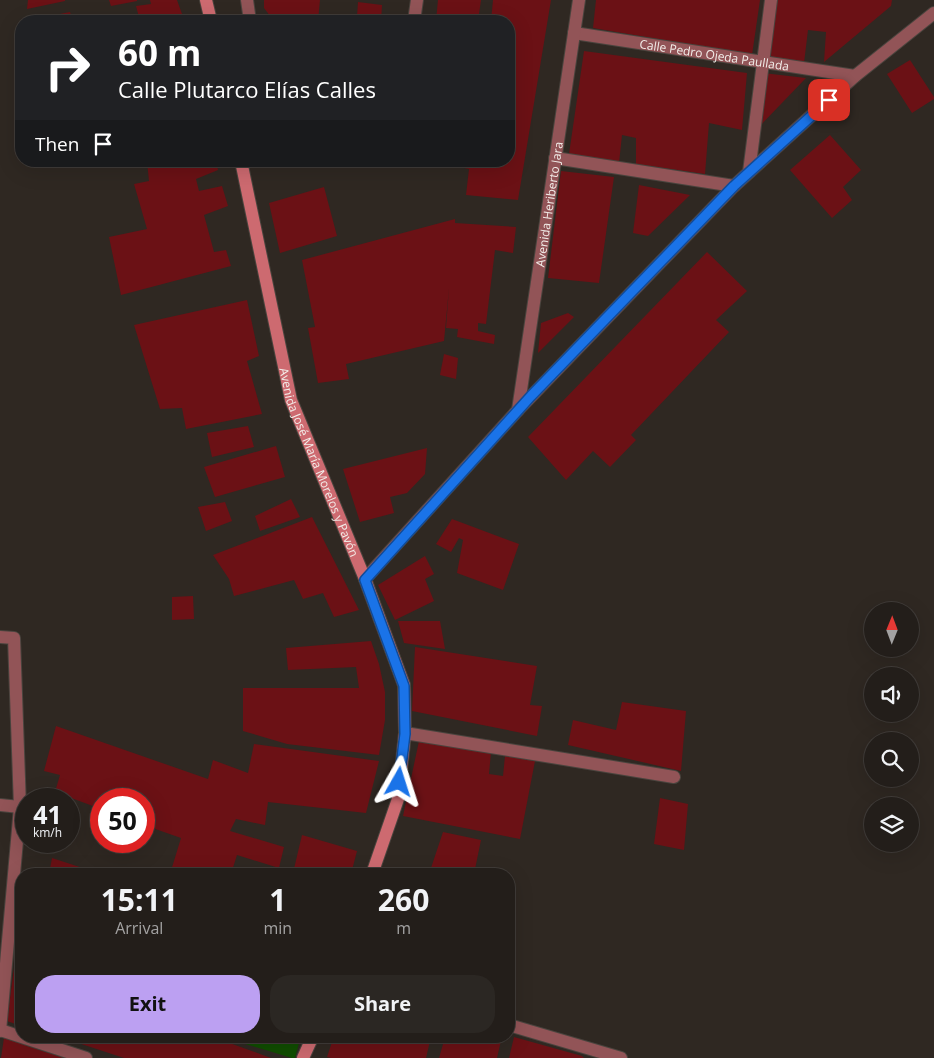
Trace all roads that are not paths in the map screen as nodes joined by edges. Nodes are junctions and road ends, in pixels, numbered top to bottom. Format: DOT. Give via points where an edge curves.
graph roads {
  1 [pos="206,0"];
  2 [pos="247,0"];
  3 [pos="417,0"];
  4 [pos="579,0"];
  5 [pos="771,0"];
  6 [pos="934,12"];
  7 [pos="210,15"];
  8 [pos="249,15"];
  9 [pos="415,15"];
  10 [pos="574,33"];
  11 [pos="763,62"];
  12 [pos="855,76"];
  13 [pos="555,158"];
  14 [pos="242,167"];
  15 [pos="749,172"];
  16 [pos="734,186"];
  17 [pos="518,410"];
  18 [pos="365,580"];
  19 [pos="0,637"];
  20 [pos="405,734"];
  21 [pos="674,778"];
  22 [pos="19,788"];
  23 [pos="0,805"];
  24 [pos="15,806"];
  25 [pos="15,840"];
  26 [pos="374,868"];
  27 [pos="6,898"];
  28 [pos="515,1027"];
  29 [pos="0,1030"];
  30 [pos="15,1035"];
  31 [pos="40,1043"];
  32 [pos="311,1043"];
  33 [pos="306,1057"];
  34 [pos="86,1058"];
  35 [pos="621,1058"];
  1 -- 7 [label="main road"];
  2 -- 8 [label="street"];
  3 -- 9 [label="street"];
  4 -- 10 [label="street, Avenida Heriberto Jara"];
  5 -- 11 [label="street"];
  6 -- 12 [label="street"];
  10 -- 11 [label="street, Calle Pedro Ojeda Paullada"];
  10 -- 13 [label="street, Avenida Heriberto Jara"];
  11 -- 12 [label="street, Calle Pedro Ojeda Paullada"];
  11 -- 15 [label="street"];
  12 -- 15 [label="street"];
  13 -- 16 [label="street"];
  13 -- 17 [label="street, Avenida Heriberto Jara"];
  14 -- 18 [label="main road, Avenida José María Morelos y Pavón" via="291,400"];
  15 -- 16 [label="street"];
  16 -- 17 [label="street"];
  17 -- 18 [label="street"];
  18 -- 20 [label="main road, Avenida José María Morelos y Pavón" via="404,686"];
  19 -- 22 [label="street" via="14,638"];
  20 -- 21 [label="street"];
  20 -- 26 [label="main road, Avenida José María Morelos y Pavón" via="398,798"];
  23 -- 24 [label="street"];
  25 -- 27 [label="street"];
  27 -- 29 [label="street"];
  28 -- 35 [label="street"];
  29 -- 30 [label="street"];
  31 -- 34 [label="street"];
  32 -- 33 [label="main road"];
}
